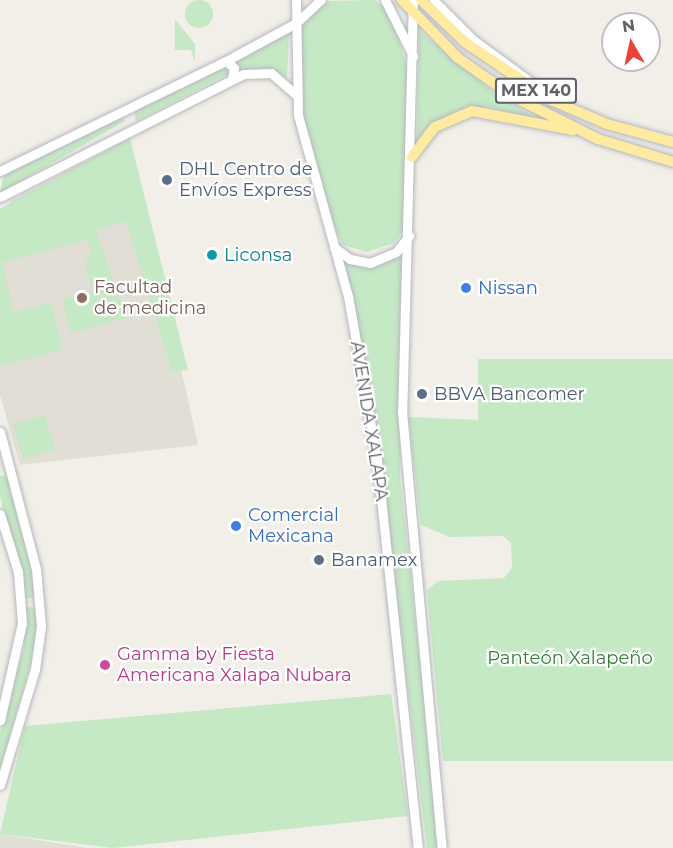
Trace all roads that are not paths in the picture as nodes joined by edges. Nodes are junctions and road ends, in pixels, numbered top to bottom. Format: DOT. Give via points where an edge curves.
graph roads {
  1 [pos="296,0"];
  2 [pos="321,0"];
  3 [pos="386,0"];
  4 [pos="402,0"];
  5 [pos="413,0"];
  6 [pos="421,0"];
  7 [pos="434,0"];
  8 [pos="413,13"];
  9 [pos="296,23"];
  10 [pos="412,56"];
  11 [pos="226,61"];
  12 [pos="232,79"];
  13 [pos="296,95"];
  14 [pos="550,100"];
  15 [pos="578,130"];
  16 [pos="673,142"];
  17 [pos="412,157"];
  18 [pos="673,162"];
  19 [pos="0,171"];
  20 [pos="0,197"];
  21 [pos="409,236"];
  22 [pos="334,246"];
  23 [pos="0,432"];
  24 [pos="0,514"];
  25 [pos="0,721"];
  26 [pos="0,785"];
  27 [pos="418,848"];
  28 [pos="442,848"];
  1 -- 9 [label="main road, AVENIDA XALAPA"];
  2 -- 9 [label="main road"];
  3 -- 10 [label="main road"];
  4 -- 8 [label="highway, MEX 140"];
  5 -- 8 [label="main road, AVENIDA XALAPA"];
  6 -- 14 [label="highway, MEX 140" via="466,43"];
  7 -- 14 [label="street"];
  8 -- 10 [label="main road, AVENIDA XALAPA"];
  8 -- 15 [label="highway, MEX 140" via="475,72"];
  9 -- 11 [label="main road"];
  9 -- 13 [label="main road, AVENIDA XALAPA"];
  10 -- 17 [label="main road, AVENIDA XALAPA"];
  11 -- 12 [label="main road" via="234,68"];
  11 -- 19 [label="main road"];
  12 -- 13 [label="main road" via="271,73"];
  12 -- 20 [label="main road"];
  13 -- 22 [label="main road, AVENIDA XALAPA" via="303,140"];
  14 -- 16 [label="highway, MEX 140" via="607,124"];
  15 -- 17 [label="highway" via="472,111 440,123"];
  15 -- 18 [label="highway, MEX 140"];
  17 -- 21 [label="main road, AVENIDA XALAPA"];
  21 -- 22 [label="main road" via="396,252 370,263 350,259"];
  21 -- 28 [label="main road, AVENIDA XALAPA" via="402,432"];
  22 -- 27 [label="main road, AVENIDA XALAPA" via="377,460"];
  23 -- 26 [label="main road" via="36,569 41,626 35,669"];
  24 -- 25 [label="main road" via="18,572 22,623"];
}
